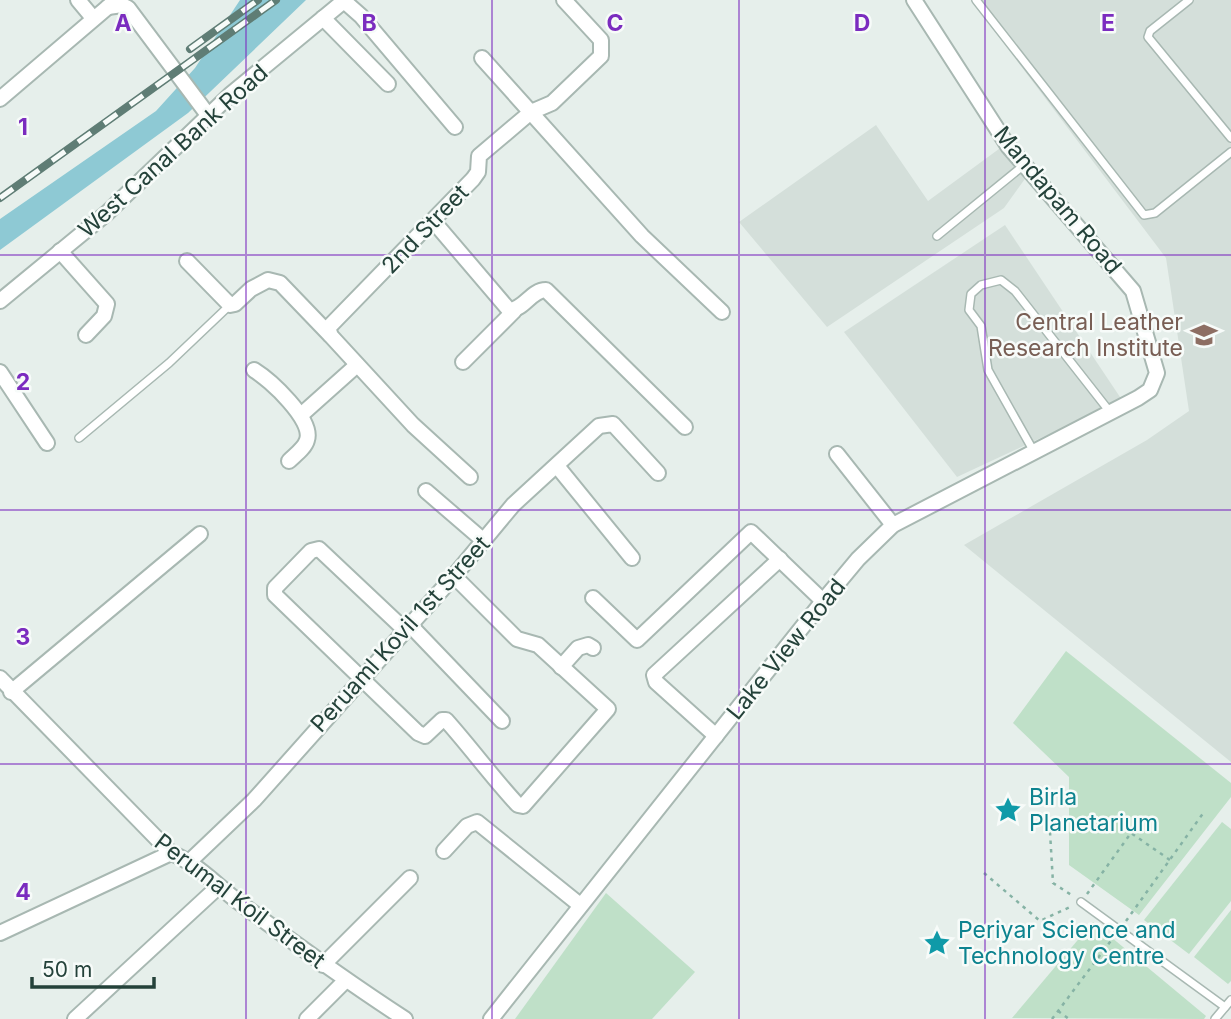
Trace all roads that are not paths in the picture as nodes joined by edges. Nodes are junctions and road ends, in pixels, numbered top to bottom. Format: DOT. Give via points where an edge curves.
graph roads {
  1 [pos="78,0"];
  2 [pos="344,0"];
  3 [pos="564,0"];
  4 [pos="914,0"];
  5 [pos="975,0"];
  6 [pos="1184,2"];
  7 [pos="112,3"];
  8 [pos="93,18"];
  9 [pos="324,18"];
  10 [pos="482,58"];
  11 [pos="388,84"];
  12 [pos="0,99"];
  13 [pos="205,110"];
  14 [pos="531,112"];
  15 [pos="455,127"];
  16 [pos="1231,138"];
  17 [pos="1231,152"];
  18 [pos="1024,164"];
  19 [pos="433,222"];
  20 [pos="937,236"];
  21 [pos="60,251"];
  22 [pos="187,261"];
  23 [pos="0,300"];
  24 [pos="230,305"];
  25 [pos="514,311"];
  26 [pos="722,312"];
  27 [pos="329,332"];
  28 [pos="86,335"];
  29 [pos="463,362"];
  30 [pos="357,365"];
  31 [pos="254,370"];
  32 [pos="0,372"];
  33 [pos="1157,373"];
  34 [pos="1110,412"];
  35 [pos="301,415"];
  36 [pos="685,427"];
  37 [pos="79,438"];
  38 [pos="47,443"];
  39 [pos="1033,450"];
  40 [pos="838,454"];
  41 [pos="289,461"];
  42 [pos="557,466"];
  43 [pos="658,473"];
  44 [pos="470,477"];
  45 [pos="426,491"];
  46 [pos="892,525"];
  47 [pos="200,534"];
  48 [pos="484,541"];
  49 [pos="632,558"];
  50 [pos="780,559"];
  51 [pos="454,576"];
  52 [pos="593,598"];
  53 [pos="823,601"];
  54 [pos="408,627"];
  55 [pos="593,648"];
  56 [pos="561,667"];
  57 [pos="361,677"];
  58 [pos="0,678"];
  59 [pos="11,692"];
  60 [pos="502,721"];
  61 [pos="716,736"];
  62 [pos="444,851"];
  63 [pos="170,853"];
  64 [pos="190,861"];
  65 [pos="410,878"];
  66 [pos="218,887"];
  67 [pos="1081,902"];
  68 [pos="580,905"];
  69 [pos="0,933"];
  70 [pos="323,965"];
  71 [pos="345,981"];
  72 [pos="1228,1003"];
  73 [pos="75,1019"];
  74 [pos="307,1019"];
  75 [pos="405,1019"];
  76 [pos="491,1019"];
  77 [pos="1215,1019"];
  1 -- 8 [label="street"];
  2 -- 9 [label="street, West Canal Bank Road"];
  2 -- 15 [label="street"];
  3 -- 14 [label="street, 2nd Street" via="597,34 603,45 601,56 552,103"];
  4 -- 18 [label="street, Mandapam Road"];
  5 -- 17 [label="lane" via="1144,215 1155,213"];
  6 -- 16 [label="lane" via="1148,37"];
  7 -- 8 [label="street"];
  7 -- 13 [label="street" via="132,13"];
  8 -- 12 [label="street"];
  9 -- 11 [label="street"];
  9 -- 13 [label="street, West Canal Bank Road"];
  10 -- 14 [label="street"];
  13 -- 21 [label="street, West Canal Bank Road" via="107,214"];
  14 -- 19 [label="street, 2nd Street" via="479,156 478,172"];
  14 -- 26 [label="street" via="642,236"];
  18 -- 20 [label="lane"];
  18 -- 33 [label="street, Mandapam Road" via="1133,291"];
  19 -- 25 [label="street"];
  19 -- 27 [label="street, 2nd Street"];
  21 -- 23 [label="street, West Canal Bank Road"];
  21 -- 28 [label="street" via="107,304"];
  22 -- 24 [label="street"];
  24 -- 27 [label="street" via="268,280 280,283"];
  24 -- 37 [label="lane"];
  25 -- 29 [label="street"];
  25 -- 36 [label="street" via="537,291 546,290"];
  27 -- 30 [label="street"];
  30 -- 35 [label="street"];
  30 -- 44 [label="street"];
  31 -- 35 [label="street"];
  32 -- 38 [label="street"];
  33 -- 34 [label="street, Lake View Road" via="1150,390"];
  34 -- 39 [label="street, Lake View Road"];
  34 -- 39 [label="lane" via="1015,291 1001,280 981,285 971,294 969,310 981,326 988,370"];
  35 -- 41 [label="street" via="308,429 307,442"];
  39 -- 46 [label="street, Lake View Road"];
  40 -- 46 [label="street"];
  42 -- 43 [label="street, Peruaml Kovil 1st Street" via="599,426 609,423"];
  42 -- 48 [label="street, Peruaml Kovil 1st Street" via="513,505"];
  42 -- 49 [label="street"];
  45 -- 48 [label="street"];
  46 -- 53 [label="street, Lake View Road"];
  47 -- 59 [label="street"];
  48 -- 51 [label="street, Peruaml Kovil 1st Street"];
  50 -- 52 [label="street" via="754,533 748,533 637,640"];
  50 -- 53 [label="street"];
  50 -- 61 [label="street" via="654,676"];
  51 -- 54 [label="street, Peruaml Kovil 1st Street"];
  51 -- 56 [label="street" via="517,639 533,642"];
  53 -- 61 [label="street, Lake View Road"];
  54 -- 57 [label="street, Peruaml Kovil 1st Street"];
  54 -- 57 [label="street" via="319,549 311,551 278,584 275,595"];
  54 -- 60 [label="street"];
  55 -- 56 [label="street" via="578,648"];
  56 -- 57 [label="street" via="608,711 521,807 446,720 425,736 418,733"];
  57 -- 64 [label="street, Peruaml Kovil 1st Street" via="254,800"];
  58 -- 59 [label="street, Perumal Koil Street"];
  59 -- 63 [label="street, Perumal Koil Street"];
  61 -- 68 [label="street, Lake View Road"];
  62 -- 68 [label="street" via="467,826 477,822"];
  63 -- 64 [label="street, Perumal Koil Street"];
  63 -- 69 [label="street"];
  64 -- 66 [label="street, Perumal Koil Street"];
  65 -- 70 [label="street"];
  66 -- 70 [label="street, Perumal Koil Street"];
  66 -- 73 [label="street"];
  67 -- 72 [label="lane"];
  68 -- 76 [label="street, Lake View Road"];
  70 -- 71 [label="street, Perumal Koil Street"];
  71 -- 74 [label="street"];
  71 -- 75 [label="street, Perumal Koil Street"];
  72 -- 77 [label="lane"];
}
